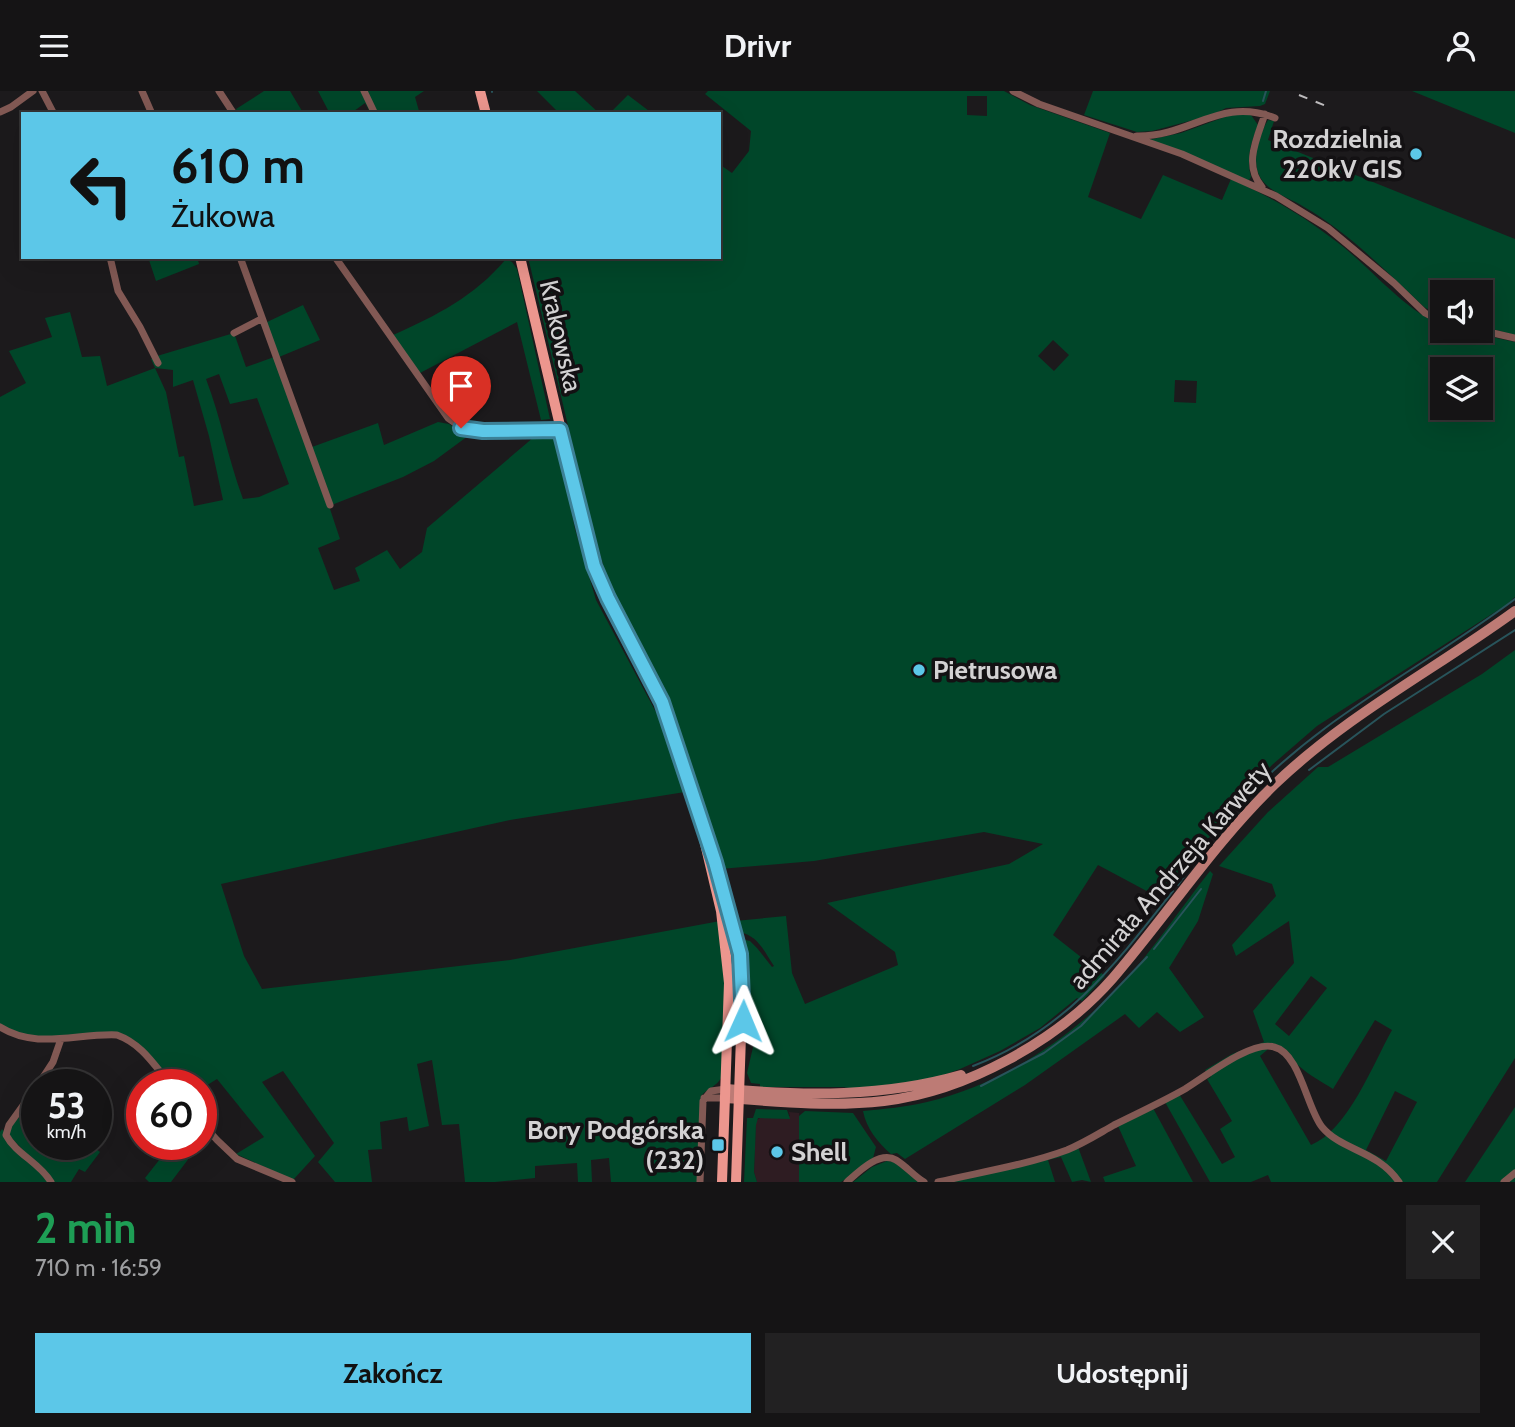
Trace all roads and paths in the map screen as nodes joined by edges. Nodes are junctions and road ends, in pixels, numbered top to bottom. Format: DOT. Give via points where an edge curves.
graph roads {
  1 [pos="33,91"];
  2 [pos="42,91"];
  3 [pos="142,91"];
  4 [pos="219,91"];
  5 [pos="364,91"];
  6 [pos="480,91"];
  7 [pos="1013,91"];
  8 [pos="0,112"];
  9 [pos="53,112"];
  10 [pos="151,112"];
  11 [pos="233,112"];
  12 [pos="374,112"];
  13 [pos="485,112"];
  14 [pos="1265,114"];
  15 [pos="1275,118"];
  16 [pos="1133,136"];
  17 [pos="1265,190"];
  18 [pos="110,259"];
  19 [pos="241,259"];
  20 [pos="336,259"];
  21 [pos="520,259"];
  22 [pos="1430,316"];
  23 [pos="261,319"];
  24 [pos="234,333"];
  25 [pos="1493,333"];
  26 [pos="1515,338"];
  27 [pos="158,363"];
  28 [pos="560,430"];
  29 [pos="330,505"];
  30 [pos="1515,611"];
  31 [pos="699,818"];
  32 [pos="0,1027"];
  33 [pos="61,1039"];
  34 [pos="992,1066"];
  35 [pos="48,1069"];
  36 [pos="158,1069"];
  37 [pos="726,1093"];
  38 [pos="740,1095"];
  39 [pos="755,1100"];
  40 [pos="21,1108"];
  41 [pos="738,1120"];
  42 [pos="217,1140"];
  43 [pos="21,1152"];
  44 [pos="30,1160"];
  45 [pos="1515,1173"];
  46 [pos="51,1182"];
  47 [pos="292,1182"];
  48 [pos="700,1182"];
  49 [pos="722,1182"];
  50 [pos="736,1182"];
  51 [pos="847,1182"];
  52 [pos="924,1182"];
  53 [pos="939,1182"];
  54 [pos="1399,1182"];
  55 [pos="1504,1182"];
  1 -- 8 [label="street"];
  2 -- 9 [label="street"];
  3 -- 10 [label="street"];
  4 -- 11 [label="street"];
  5 -- 12 [label="street"];
  6 -- 13 [label="main road"];
  7 -- 16 [label="street"];
  14 -- 15 [label="street"];
  14 -- 16 [label="street" via="1238,110 1165,133"];
  14 -- 17 [label="street" via="1252,163"];
  16 -- 17 [label="street"];
  17 -- 22 [label="street" via="1328,229"];
  18 -- 27 [label="street" via="118,291"];
  19 -- 23 [label="street"];
  20 -- 28 [label="street" via="456,425 473,431"];
  21 -- 28 [label="main road, Krakowska"];
  23 -- 24 [label="street"];
  23 -- 29 [label="street"];
  25 -- 26 [label="street"];
  28 -- 31 [label="main road, Krakowska" via="594,566 662,702"];
  30 -- 34 [label="main road, admirała Andrzeja Karwety" via="1338,729 1303,758 1223,839 1091,1001 1050,1034"];
  31 -- 37 [label="main road, Krakowska" via="729,964"];
  31 -- 38 [label="main road, Krakowska" via="741,960"];
  32 -- 33 [label="street" via="33,1040"];
  33 -- 35 [label="street"];
  33 -- 36 [label="street" via="117,1035 143,1051"];
  34 -- 38 [label="main road, admirała Andrzeja Karwety" via="926,1084 855,1094"];
  34 -- 39 [label="main road, admirała Andrzeja Karwety" via="950,1086 886,1100"];
  37 -- 38 [label="main road, admirała Andrzeja Karwety"];
  37 -- 48 [label="street" via="704,1098"];
  37 -- 49 [label="main road, Krakowska"];
  38 -- 39 [label="main road, admirała Andrzeja Karwety"];
  38 -- 41 [label="main road, Krakowska"];
  39 -- 41 [label="main road"];
  40 -- 43 [label="street" via="6,1135"];
  41 -- 50 [label="main road, Krakowska"];
  42 -- 47 [label="street" via="237,1159"];
  44 -- 46 [label="street"];
  45 -- 55 [label="street"];
  51 -- 52 [label="street" via="889,1158"];
  53 -- 54 [label="street" via="1077,1146 1235,1058 1270,1046 1290,1061 1322,1127 1388,1168"];
}
